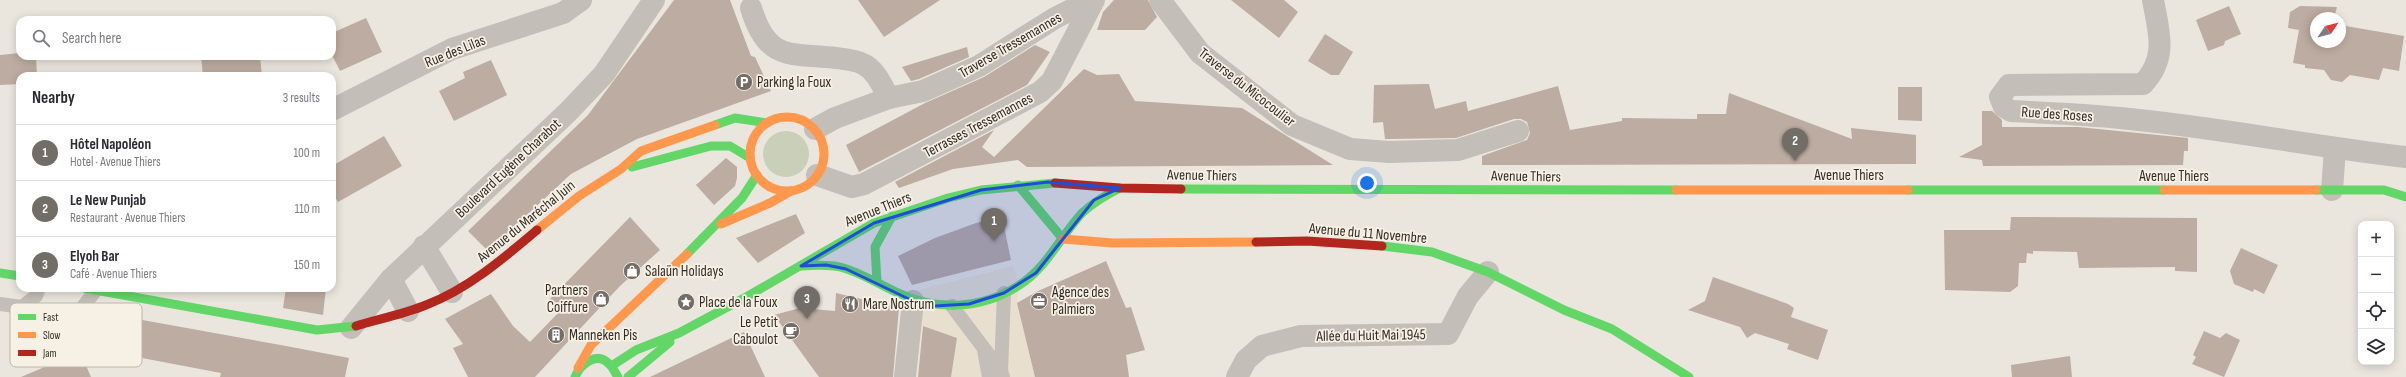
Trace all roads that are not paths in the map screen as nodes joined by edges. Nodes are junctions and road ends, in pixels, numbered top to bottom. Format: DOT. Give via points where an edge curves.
graph roads {
  1 [pos="581,0"];
  2 [pos="654,0"];
  3 [pos="1093,0"];
  4 [pos="1160,0"];
  5 [pos="2153,0"];
  6 [pos="751,8"];
  7 [pos="889,98"];
  8 [pos="336,108"];
  9 [pos="767,123"];
  10 [pos="814,129"];
  11 [pos="1518,131"];
  12 [pos="2335,149"];
  13 [pos="2406,157"];
  14 [pos="750,158"];
  15 [pos="621,169"];
  16 [pos="757,175"];
  17 [pos="818,175"];
  18 [pos="1018,185"];
  19 [pos="1120,188"];
  20 [pos="2332,190"];
  21 [pos="791,191"];
  22 [pos="2406,196"];
  23 [pos="892,216"];
  24 [pos="715,227"];
  25 [pos="1063,239"];
  26 [pos="424,246"];
  27 [pos="801,266"];
  28 [pos="1488,272"];
  29 [pos="0,273"];
  30 [pos="16,275"];
  31 [pos="391,278"];
  32 [pos="877,282"];
  33 [pos="38,292"];
  34 [pos="88,292"];
  35 [pos="107,292"];
  36 [pos="452,292"];
  37 [pos="1004,293"];
  38 [pos="913,301"];
  39 [pos="28,303"];
  40 [pos="82,303"];
  41 [pos="0,304"];
  42 [pos="10,306"];
  43 [pos="952,306"];
  44 [pos="418,308"];
  45 [pos="612,327"];
  46 [pos="351,328"];
  47 [pos="679,333"];
  48 [pos="983,346"];
  49 [pos="609,363"];
  50 [pos="576,373"];
  51 [pos="1002,374"];
  52 [pos="618,377"];
  53 [pos="628,377"];
  54 [pos="905,377"];
  55 [pos="989,377"];
  56 [pos="1237,377"];
  57 [pos="1689,377"];
  1 -- 8 [label="street, Rue des Lilas" via="564,13 452,49"];
  2 -- 26 [label="street, Boulevard Eugène Charabot" via="604,74 568,112"];
  3 -- 7 [label="street, Traverse Tressemannes" via="1056,18 979,66 923,91"];
  3 -- 17 [label="street, Terrasses Tressemannes" via="1052,81 1040,92 864,184 852,187"];
  4 -- 11 [label="street, Traverse du Micocoulier" via="1200,53 1292,125 1350,149 1389,152 1458,150"];
  5 -- 12 [label="street, Rue des Roses" via="2161,55 2154,72 2143,84 2009,85 2000,97 2004,107 2011,111 2119,118 2188,126"];
  6 -- 7 [label="street" via="756,27 767,44 782,53 842,58 863,64 876,74"];
  7 -- 10 [label="street, Traverse Tressemannes" via="835,118"];
  9 -- 10 [label="main road" via="787,117 798,118"];
  9 -- 14 [label="main road" via="752,142"];
  9 -- 15 [label="main road, Avenue du Maréchal Juin" via="735,118 641,151"];
  10 -- 17 [label="main road" via="822,140 824,152 823,164"];
  12 -- 13 [label="street"];
  12 -- 20 [label="street"];
  14 -- 15 [label="main road, Avenue du Maréchal Juin" via="730,146 711,146"];
  14 -- 16 [label="main road"];
  15 -- 36 [label="main road, Avenue du Maréchal Juin" via="579,196 492,268"];
  16 -- 21 [label="main road" via="772,188"];
  16 -- 24 [label="main road" via="742,198"];
  17 -- 21 [label="main road" via="806,186"];
  18 -- 19 [label="main road, Avenue Thiers" via="1048,182"];
  18 -- 23 [label="main road, Avenue Thiers" via="981,190"];
  18 -- 25 [label="main road"];
  19 -- 20 [label="main road, Avenue Thiers"];
  19 -- 25 [label="main road" via="1094,200 1082,211"];
  20 -- 22 [label="main road, Avenue Thiers" via="2384,190"];
  21 -- 24 [label="main road"];
  23 -- 27 [label="main road, Avenue Thiers" via="839,240"];
  23 -- 32 [label="main road" via="876,240 874,260"];
  24 -- 45 [label="main road"];
  25 -- 28 [label="main road, Avenue du 11 Novembre" via="1113,243 1307,241 1402,247 1432,252"];
  25 -- 37 [label="main road" via="1036,273"];
  26 -- 31 [label="street, Boulevard Eugène Charabot"];
  26 -- 36 [label="street"];
  27 -- 32 [label="main road" via="839,267"];
  27 -- 47 [label="main road, Avenue Thiers"];
  28 -- 56 [label="street, Allée du Huit Mai 1945" via="1468,296 1448,334 1301,336 1262,346 1246,360"];
  28 -- 57 [label="main road, Avenue du 11 Novembre" via="1564,310 1612,329"];
  29 -- 30 [label="main road"];
  31 -- 44 [label="street"];
  31 -- 46 [label="street, Boulevard Eugène Charabot"];
  32 -- 38 [label="main road"];
  33 -- 39 [label="lane"];
  34 -- 40 [label="lane"];
  35 -- 46 [label="main road, Avenue du Maréchal Juin" via="317,330"];
  36 -- 44 [label="main road, Avenue du Maréchal Juin"];
  37 -- 43 [label="main road" via="969,304"];
  37 -- 51 [label="lane"];
  38 -- 43 [label="main road"];
  38 -- 54 [label="street"];
  41 -- 42 [label="lane"];
  43 -- 48 [label="lane"];
  44 -- 46 [label="main road, Avenue du Maréchal Juin"];
  45 -- 49 [label="main road" via="607,347"];
  45 -- 50 [label="main road" via="591,344"];
  47 -- 49 [label="main road, Avenue Thiers"];
  47 -- 53 [label="main road, Avenue Thiers"];
  48 -- 51 [label="lane"];
  48 -- 55 [label="lane"];
  49 -- 50 [label="main road" via="588,361"];
  49 -- 52 [label="main road"];
}
